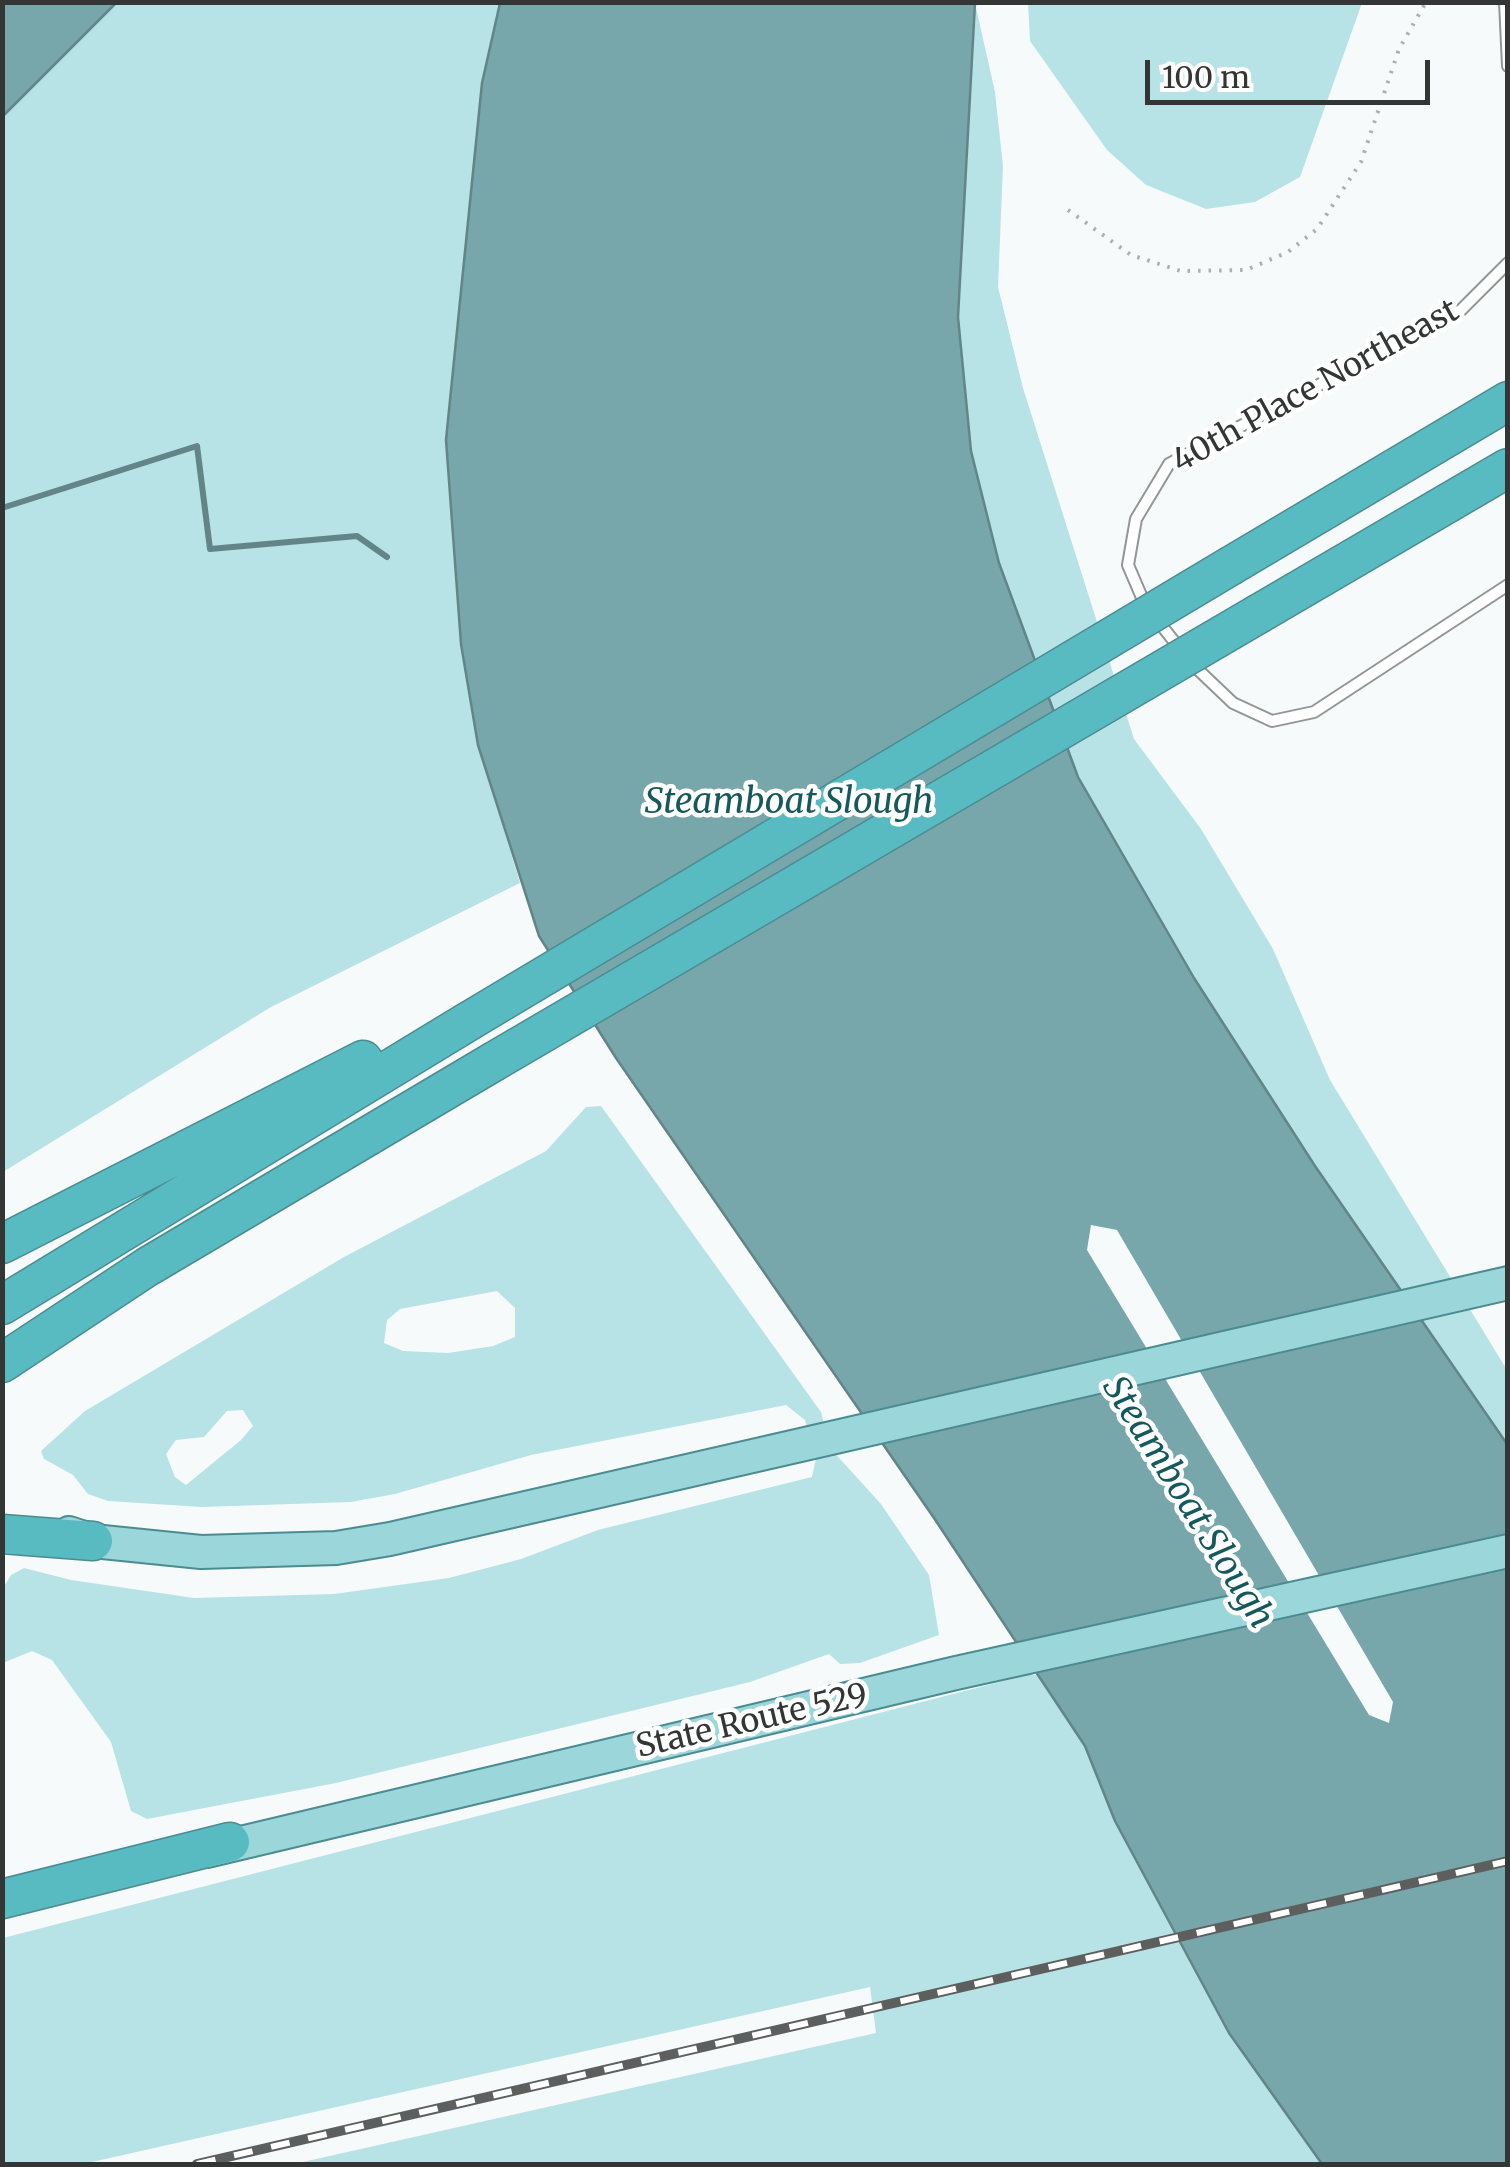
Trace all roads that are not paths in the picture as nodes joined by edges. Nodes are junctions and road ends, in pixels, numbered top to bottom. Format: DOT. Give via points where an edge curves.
graph roads {
  1 [pos="1505,2"];
  2 [pos="1508,66"];
  3 [pos="1508,264"];
  4 [pos="1508,402"];
  5 [pos="1508,468"];
  6 [pos="1508,585"];
  7 [pos="469,1021"];
  8 [pos="2,1244"];
  9 [pos="1508,1284"];
  10 [pos="2,1304"];
  11 [pos="2,1363"];
  12 [pos="2,1521"];
  13 [pos="2,1534"];
  14 [pos="93,1541"];
  15 [pos="1508,1550"];
  16 [pos="230,1842"];
  17 [pos="2,1899"];
  18 [pos="2,1915"];
  1 -- 2 [label="lane"];
  3 -- 6 [label="lane, 40th Place Northeast" via="1461,310 1169,464 1136,520 1128,565 1140,600 1204,679 1272,721 1314,712"];
  4 -- 7 [label="highway, bridge"];
  5 -- 11 [label="highway, bridge" via="147,1267"];
  7 -- 8 [label="highway" via="308,1084"];
  7 -- 10 [label="highway"];
  9 -- 14 [label="main road" via="443,1530 336,1548 201,1552"];
  12 -- 14 [label="main road"];
  13 -- 14 [label="highway"];
  15 -- 16 [label="main road, State Route 529"];
  16 -- 17 [label="highway"];
  16 -- 18 [label="main road, State Route 529"];
}
